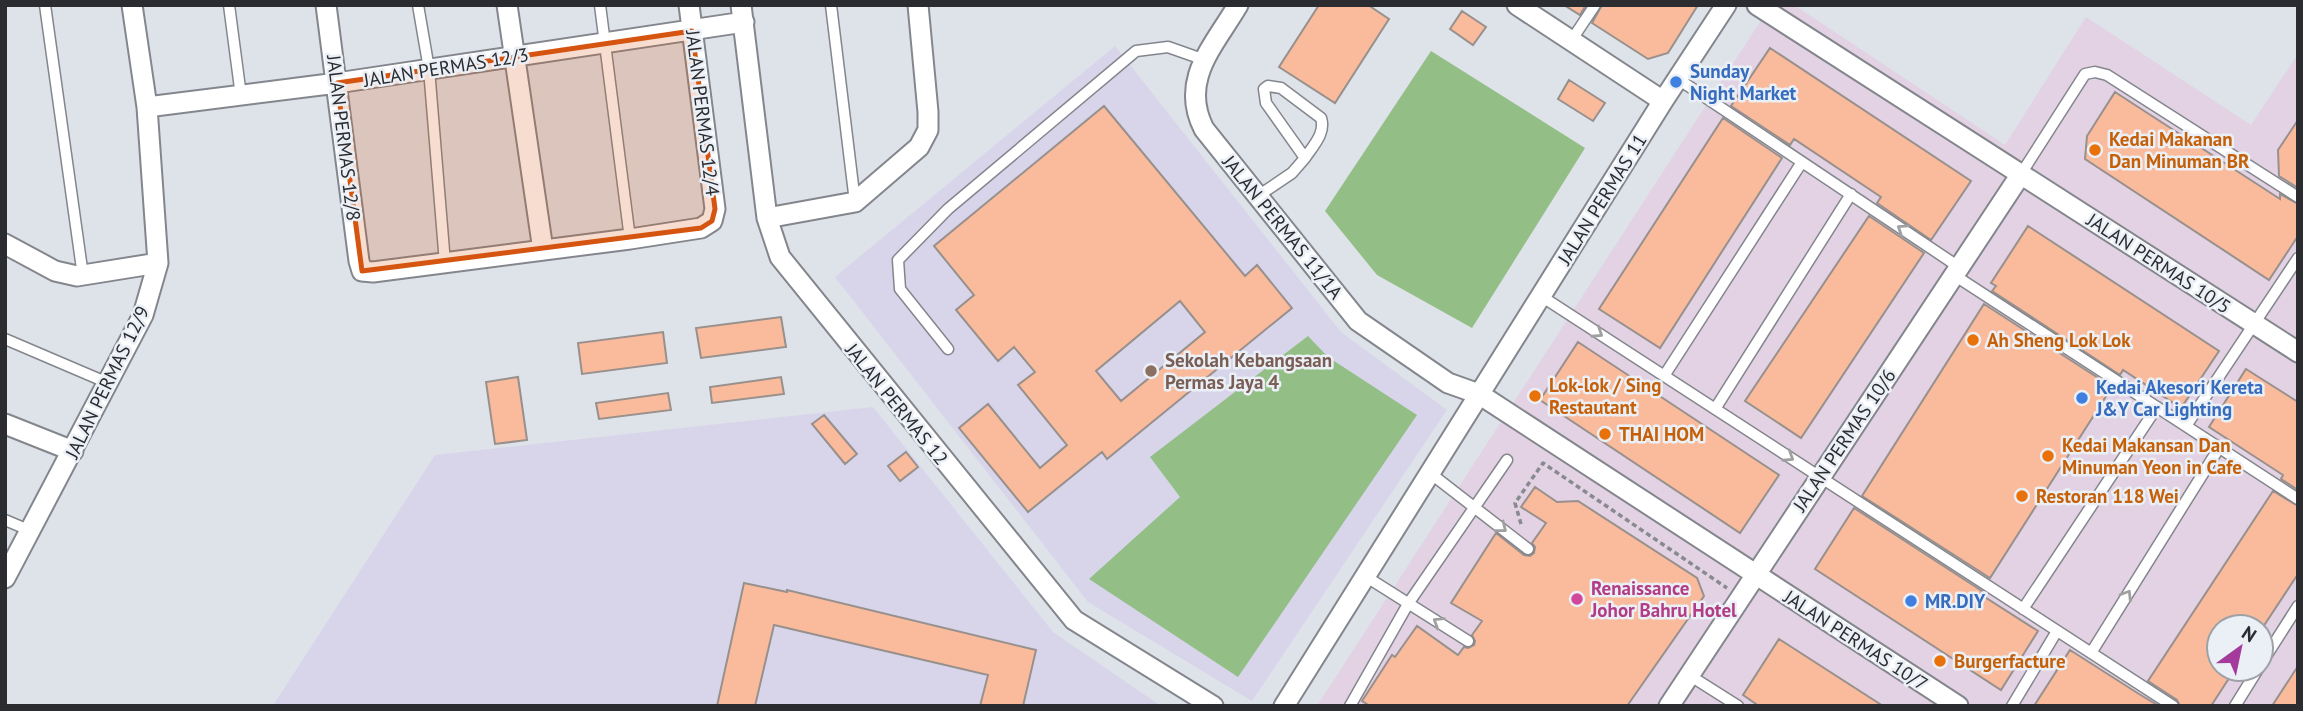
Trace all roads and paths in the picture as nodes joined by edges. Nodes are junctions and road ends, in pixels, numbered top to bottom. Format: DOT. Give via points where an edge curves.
graph roads {
  1 [pos="45,5"];
  2 [pos="132,5"];
  3 [pos="229,5"];
  4 [pos="326,5"];
  5 [pos="418,5"];
  6 [pos="508,5"];
  7 [pos="600,5"];
  8 [pos="689,5"];
  9 [pos="831,5"];
  10 [pos="918,5"];
  11 [pos="1238,5"];
  12 [pos="1517,5"];
  13 [pos="1595,5"];
  14 [pos="1727,5"];
  15 [pos="1757,5"];
  16 [pos="742,14"];
  17 [pos="692,31"];
  18 [pos="1572,41"];
  19 [pos="606,43"];
  20 [pos="514,56"];
  21 [pos="1205,60"];
  22 [pos="429,69"];
  23 [pos="1678,79"];
  24 [pos="337,83"];
  25 [pos="241,96"];
  26 [pos="1663,101"];
  27 [pos="147,107"];
  28 [pos="1305,158"];
  29 [pos="1802,162"];
  30 [pos="2021,174"];
  31 [pos="1851,194"];
  32 [pos="1258,196"];
  33 [pos="2298,197"];
  34 [pos="855,202"];
  35 [pos="766,218"];
  36 [pos="630,239"];
  37 [pos="5,244"];
  38 [pos="542,250"];
  39 [pos="2298,258"];
  40 [pos="158,263"];
  41 [pos="445,263"];
  42 [pos="1957,271"];
  43 [pos="83,276"];
  44 [pos="1541,296"];
  45 [pos="2254,324"];
  46 [pos="5,339"];
  47 [pos="947,349"];
  48 [pos="2298,352"];
  49 [pos="1664,376"];
  50 [pos="108,383"];
  51 [pos="1479,394"];
  52 [pos="2157,407"];
  53 [pos="1715,409"];
  54 [pos="5,424"];
  55 [pos="2186,426"];
  56 [pos="2219,448"];
  57 [pos="73,451"];
  58 [pos="1507,460"];
  59 [pos="1430,473"];
  60 [pos="1820,477"];
  61 [pos="2298,499"];
  62 [pos="1475,507"];
  63 [pos="5,520"];
  64 [pos="31,531"];
  65 [pos="1528,549"];
  66 [pos="1755,574"];
  67 [pos="1365,576"];
  68 [pos="5,579"];
  69 [pos="1740,597"];
  70 [pos="1408,604"];
  71 [pos="2298,606"];
  72 [pos="2023,609"];
  73 [pos="2057,631"];
  74 [pos="1468,641"];
  75 [pos="2275,642"];
  76 [pos="2091,653"];
  77 [pos="1689,675"];
  78 [pos="2249,683"];
  79 [pos="1213,706"];
  80 [pos="1284,706"];
  81 [pos="1350,706"];
  82 [pos="1669,706"];
  83 [pos="1738,706"];
  84 [pos="1958,706"];
  85 [pos="2012,706"];
  86 [pos="2173,706"];
  87 [pos="2235,706"];
  1 -- 43 [label="lane"];
  2 -- 27 [label="street, JALAN PERMAS 12/9"];
  3 -- 25 [label="lane"];
  4 -- 24 [label="street, JALAN PERMAS 12/8"];
  5 -- 22 [label="lane"];
  6 -- 20 [label="street"];
  7 -- 19 [label="lane"];
  8 -- 17 [label="street, JALAN PERMAS 12/4"];
  9 -- 34 [label="lane"];
  10 -- 34 [label="street" via="928,130 919,147"];
  11 -- 21 [label="street, JALAN PERMAS 11/1A"];
  12 -- 18 [label="street"];
  13 -- 18 [label="lane"];
  14 -- 23 [label="street, JALAN PERMAS 11"];
  15 -- 30 [label="street, JALAN PERMAS 10/5"];
  16 -- 17 [label="street, JALAN PERMAS 12/3"];
  16 -- 35 [label="street, JALAN PERMAS 12"];
  17 -- 19 [label="street, JALAN PERMAS 12/3"];
  17 -- 36 [label="street, JALAN PERMAS 12/4" via="715,209 712,221 701,228"];
  18 -- 26 [label="street"];
  19 -- 20 [label="street, JALAN PERMAS 12/3"];
  19 -- 36 [label="lane"];
  20 -- 22 [label="street, JALAN PERMAS 12/3"];
  20 -- 38 [label="street"];
  21 -- 32 [label="street, JALAN PERMAS 11/1A" via="1197,76 1196,112 1204,129"];
  21 -- 47 [label="lane" via="1168,47 1136,51 948,209 898,260 900,289"];
  22 -- 24 [label="street, JALAN PERMAS 12/3"];
  22 -- 41 [label="lane"];
  23 -- 26 [label="street, JALAN PERMAS 11"];
  23 -- 29 [label="lane"];
  24 -- 25 [label="street, JALAN PERMAS 12/3"];
  24 -- 41 [label="street, JALAN PERMAS 12/8" via="362,271"];
  25 -- 27 [label="street, JALAN PERMAS 12/3"];
  26 -- 44 [label="street, JALAN PERMAS 11"];
  27 -- 40 [label="street, JALAN PERMAS 12/9"];
  28 -- 28 [label="lane" via="1321,133 1321,118 1281,88 1268,86 1266,103"];
  28 -- 32 [label="lane" via="1293,173"];
  29 -- 31 [label="lane"];
  29 -- 49 [label="lane"];
  30 -- 33 [label="lane" via="2085,74 2095,72 2107,75"];
  30 -- 42 [label="street, JALAN PERMAS 10/6"];
  30 -- 45 [label="street, JALAN PERMAS 10/5"];
  42 -- 31 [label="lane, one-way"];
  31 -- 53 [label="lane"];
  32 -- 51 [label="street, JALAN PERMAS 11/1A" via="1358,321 1448,383"];
  34 -- 35 [label="street"];
  35 -- 79 [label="street, JALAN PERMAS 12" via="780,257 797,281 1074,620"];
  36 -- 38 [label="street"];
  37 -- 43 [label="street" via="55,271"];
  38 -- 41 [label="street"];
  39 -- 45 [label="lane"];
  40 -- 43 [label="street"];
  40 -- 50 [label="street, JALAN PERMAS 12/9" via="144,315"];
  42 -- 52 [label="lane"];
  42 -- 60 [label="street, JALAN PERMAS 10/6"];
  44 -- 49 [label="lane, one-way"];
  44 -- 51 [label="street, JALAN PERMAS 11"];
  45 -- 48 [label="street, JALAN PERMAS 10/5"];
  45 -- 55 [label="lane"];
  46 -- 50 [label="lane"];
  49 -- 53 [label="lane"];
  50 -- 57 [label="street, JALAN PERMAS 12/9"];
  51 -- 59 [label="street, JALAN PERMAS 11"];
  51 -- 66 [label="street, JALAN PERMAS 11/1A"];
  52 -- 55 [label="lane"];
  52 -- 72 [label="lane"];
  53 -- 60 [label="lane, one-way"];
  54 -- 57 [label="street"];
  55 -- 56 [label="lane"];
  56 -- 61 [label="lane"];
  76 -- 56 [label="lane, one-way"];
  57 -- 64 [label="street, JALAN PERMAS 12/9"];
  58 -- 62 [label="lane"];
  59 -- 62 [label="lane"];
  59 -- 67 [label="street, JALAN PERMAS 11"];
  60 -- 66 [label="street, JALAN PERMAS 10/6"];
  60 -- 72 [label="lane"];
  62 -- 65 [label="lane, one-way"];
  62 -- 70 [label="lane"];
  63 -- 64 [label="lane"];
  64 -- 68 [label="street, JALAN PERMAS 12/9"];
  65 -- 69 [label="path" via="1515,503 1543,463"];
  66 -- 69 [label="street, JALAN PERMAS 10/6"];
  66 -- 84 [label="street, JALAN PERMAS 10/7"];
  67 -- 70 [label="lane"];
  67 -- 80 [label="street, JALAN PERMAS 11"];
  69 -- 77 [label="street, JALAN PERMAS 10/6"];
  74 -- 70 [label="lane, one-way"];
  70 -- 81 [label="lane"];
  71 -- 75 [label="lane"];
  72 -- 73 [label="lane"];
  73 -- 76 [label="lane"];
  73 -- 85 [label="lane"];
  76 -- 86 [label="lane"];
  77 -- 82 [label="street, JALAN PERMAS 10/6"];
  77 -- 83 [label="lane"];
  78 -- 87 [label="lane"];
}
